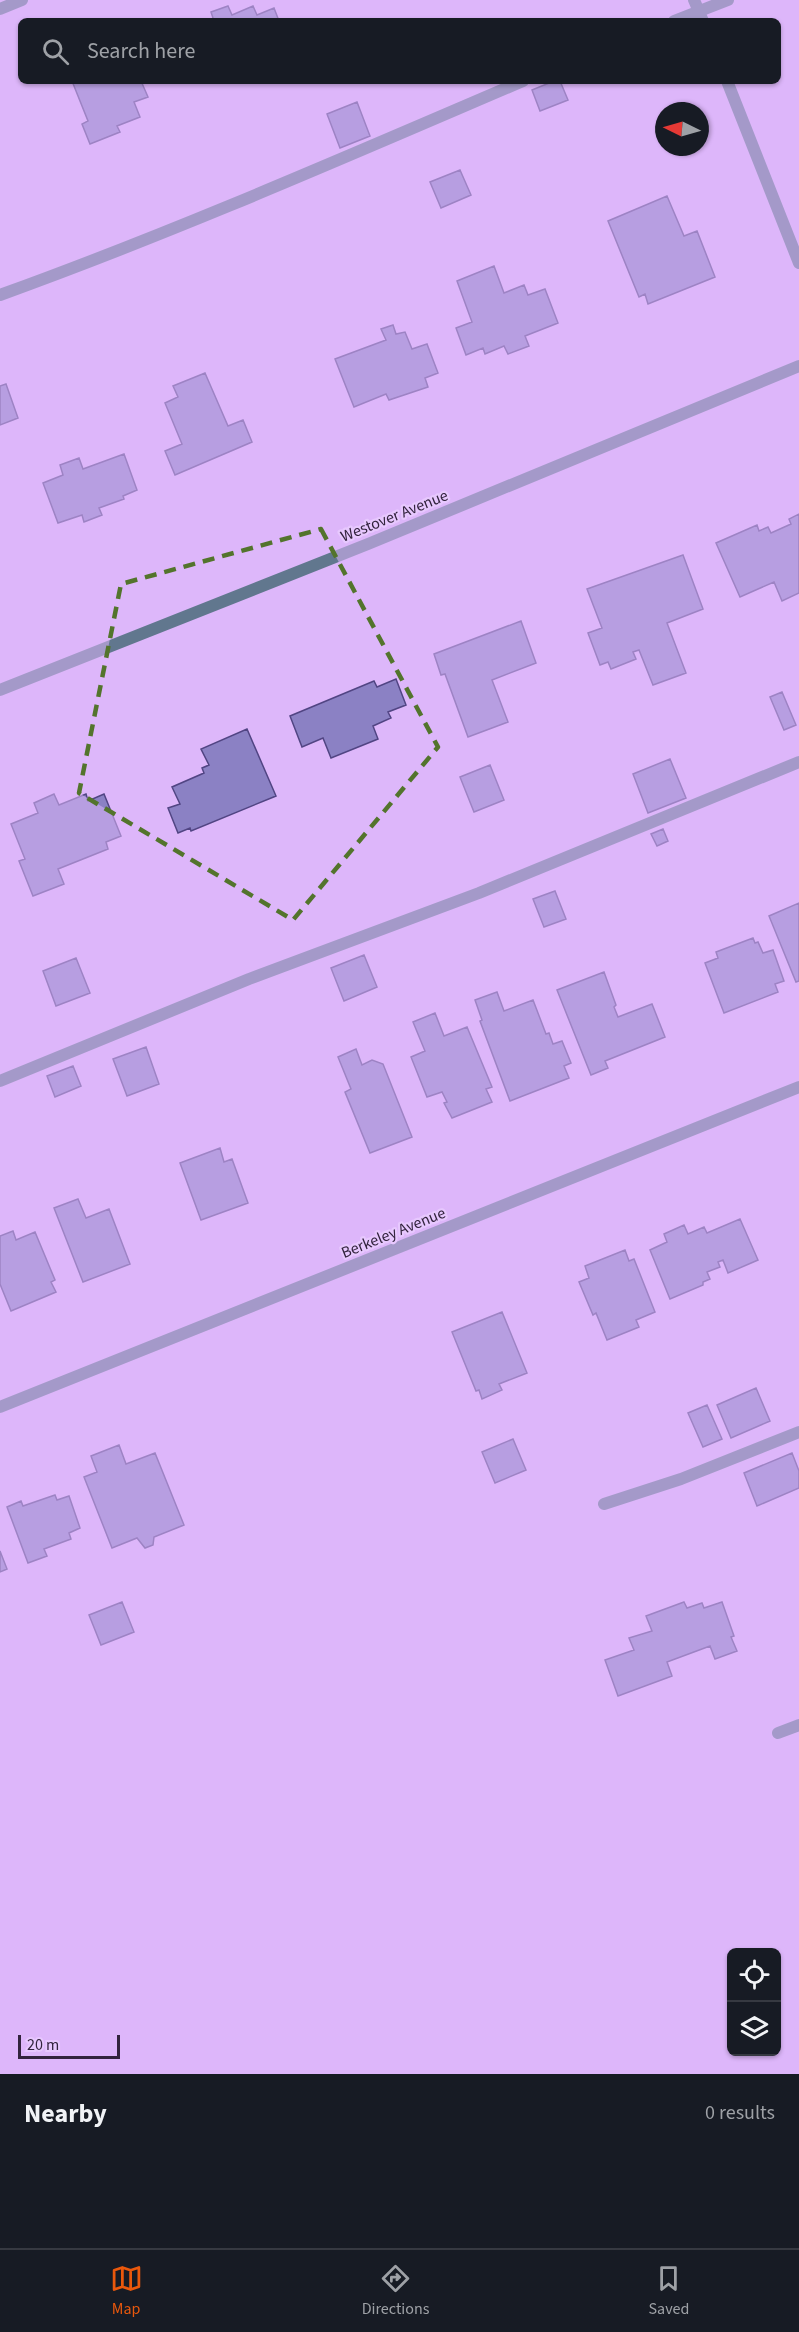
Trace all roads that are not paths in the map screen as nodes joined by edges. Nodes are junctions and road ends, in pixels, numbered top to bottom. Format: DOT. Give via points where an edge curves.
graph roads {
  1 [pos="22,0"];
  2 [pos="728,0"];
  3 [pos="0,9"];
  4 [pos="699,11"];
  5 [pos="682,18"];
  6 [pos="517,84"];
  7 [pos="728,84"];
  8 [pos="799,263"];
  9 [pos="0,295"];
  10 [pos="799,366"];
  11 [pos="0,690"];
  12 [pos="799,762"];
  13 [pos="0,1081"];
  14 [pos="799,1087"];
  15 [pos="0,1407"];
  16 [pos="799,1432"];
  17 [pos="604,1504"];
  18 [pos="799,1725"];
  19 [pos="778,1733"];
  1 -- 3 [label="street"];
  2 -- 4 [label="street"];
  4 -- 5 [label="street"];
  6 -- 9 [label="street" via="277,186"];
  7 -- 8 [label="street"];
  10 -- 11 [label="street, Westover Avenue"];
  12 -- 13 [label="street"];
  14 -- 15 [label="street, Berkeley Avenue"];
  16 -- 17 [label="street" via="681,1479"];
  18 -- 19 [label="street"];
}
